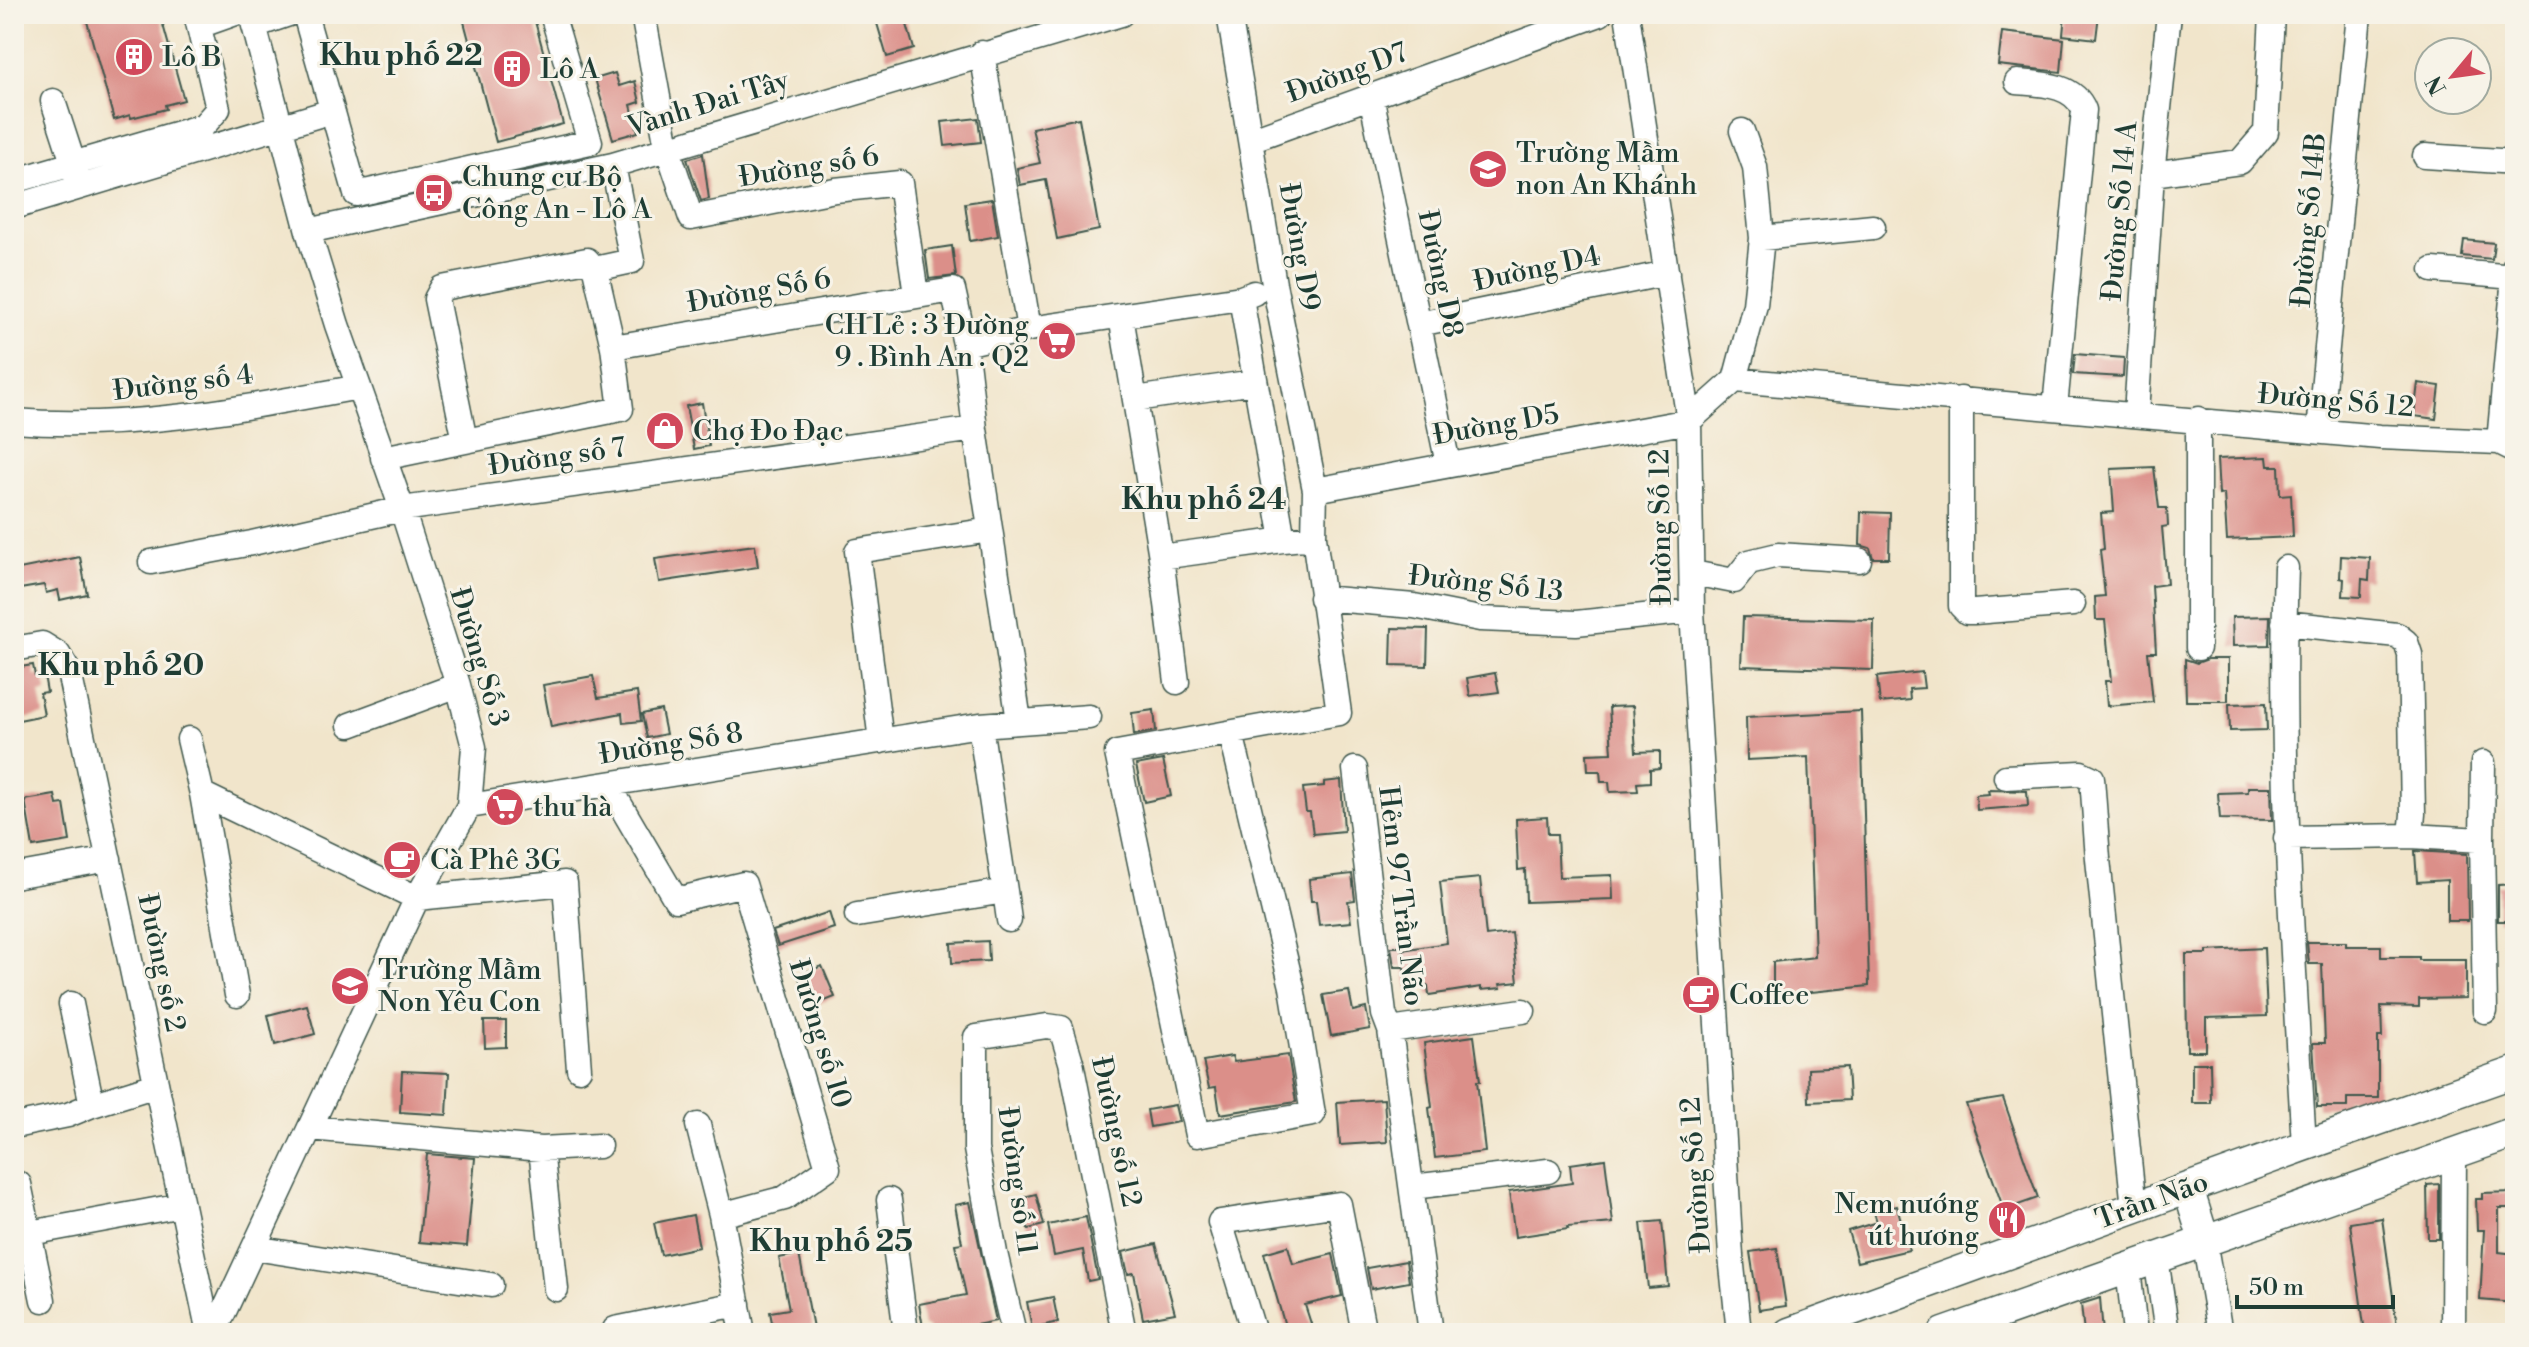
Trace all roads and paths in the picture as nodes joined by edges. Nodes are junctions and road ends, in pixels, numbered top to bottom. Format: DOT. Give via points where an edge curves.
graph roads {
  1 [pos="289,14"];
  2 [pos="305,14"];
  3 [pos="552,14"];
  4 [pos="643,14"];
  5 [pos="1121,14"];
  6 [pos="1229,14"];
  7 [pos="1600,14"];
  8 [pos="1627,14"];
  9 [pos="2169,14"];
  10 [pos="2272,14"];
  11 [pos="2359,14"];
  12 [pos="246,18"];
  13 [pos="197,20"];
  14 [pos="982,53"];
  15 [pos="2017,82"];
  16 [pos="1371,96"];
  17 [pos="53,101"];
  18 [pos="332,111"];
  19 [pos="281,128"];
  20 [pos="1742,131"];
  21 [pos="1250,140"];
  22 [pos="667,147"];
  23 [pos="2425,156"];
  24 [pos="2515,162"];
  25 [pos="74,164"];
  26 [pos="613,165"];
  27 [pos="2152,174"];
  28 [pos="14,181"];
  29 [pos="81,188"];
  30 [pos="14,207"];
  31 [pos="1873,227"];
  32 [pos="308,231"];
  33 [pos="1762,238"];
  34 [pos="2515,266"];
  35 [pos="595,269"];
  36 [pos="2433,270"];
  37 [pos="1667,273"];
  38 [pos="2514,277"];
  39 [pos="1274,284"];
  40 [pos="916,295"];
  41 [pos="1241,298"];
  42 [pos="1121,316"];
  43 [pos="1419,324"];
  44 [pos="1029,329"];
  45 [pos="965,344"];
  46 [pos="613,347"];
  47 [pos="1735,380"];
  48 [pos="1255,382"];
  49 [pos="359,387"];
  50 [pos="1135,399"];
  51 [pos="1961,399"];
  52 [pos="2055,407"];
  53 [pos="2136,414"];
  54 [pos="2198,419"];
  55 [pos="14,421"];
  56 [pos="1689,421"];
  57 [pos="975,429"];
  58 [pos="2319,431"];
  59 [pos="465,441"];
  60 [pos="2507,446"];
  61 [pos="383,458"];
  62 [pos="1448,464"];
  63 [pos="1315,490"];
  64 [pos="402,509"];
  65 [pos="990,530"];
  66 [pos="1314,537"];
  67 [pos="1283,540"];
  68 [pos="1161,557"];
  69 [pos="1859,560"];
  70 [pos="151,562"];
  71 [pos="2286,568"];
  72 [pos="1693,573"];
  73 [pos="1321,598"];
  74 [pos="2073,604"];
  75 [pos="1692,611"];
  76 [pos="2284,623"];
  77 [pos="2198,648"];
  78 [pos="14,649"];
  79 [pos="1177,682"];
  80 [pos="458,685"];
  81 [pos="1089,717"];
  82 [pos="1019,721"];
  83 [pos="350,725"];
  84 [pos="980,725"];
  85 [pos="1231,733"];
  86 [pos="189,739"];
  87 [pos="881,741"];
  88 [pos="2483,763"];
  89 [pos="1355,769"];
  90 [pos="2006,777"];
  91 [pos="608,784"];
  92 [pos="202,794"];
  93 [pos="469,806"];
  94 [pos="2411,836"];
  95 [pos="2286,838"];
  96 [pos="2482,840"];
  97 [pos="109,859"];
  98 [pos="14,876"];
  99 [pos="1005,891"];
  100 [pos="417,898"];
  101 [pos="857,915"];
  102 [pos="1009,920"];
  103 [pos="237,995"];
  104 [pos="71,1004"];
  105 [pos="1523,1011"];
  106 [pos="2485,1011"];
  107 [pos="1390,1030"];
  108 [pos="976,1037"];
  109 [pos="579,1069"];
  110 [pos="2515,1072"];
  111 [pos="156,1085"];
  112 [pos="92,1105"];
  113 [pos="698,1125"];
  114 [pos="14,1126"];
  115 [pos="310,1128"];
  116 [pos="2515,1132"];
  117 [pos="599,1146"];
  118 [pos="2304,1146"];
  119 [pos="541,1149"];
  120 [pos="2454,1154"];
  121 [pos="1548,1171"];
  122 [pos="19,1184"];
  123 [pos="1412,1187"];
  124 [pos="2188,1188"];
  125 [pos="889,1200"];
  126 [pos="182,1205"];
  127 [pos="2134,1208"];
  128 [pos="721,1215"];
  129 [pos="22,1235"];
  130 [pos="2204,1240"];
  131 [pos="254,1248"];
  132 [pos="2142,1263"];
  133 [pos="491,1285"];
  134 [pos="556,1289"];
  135 [pos="43,1300"];
  136 [pos="738,1304"];
  137 [pos="211,1333"];
  138 [pos="615,1333"];
  139 [pos="743,1333"];
  140 [pos="906,1333"];
  141 [pos="1014,1333"];
  142 [pos="1124,1333"];
  143 [pos="1254,1333"];
  144 [pos="1364,1333"];
  145 [pos="1431,1333"];
  146 [pos="1739,1333"];
  147 [pos="1789,1333"];
  148 [pos="1944,1333"];
  149 [pos="2135,1333"];
  150 [pos="2167,1333"];
  151 [pos="2220,1333"];
  152 [pos="2453,1333"];
  1 -- 12 [label="street"];
  2 -- 18 [label="street"];
  3 -- 18 [label="street" via="590,142 356,194"];
  4 -- 22 [label="street"];
  5 -- 14 [label="street, Vành Đai Tây"];
  6 -- 21 [label="street, Đường D9"];
  7 -- 16 [label="street, Đường D7"];
  8 -- 37 [label="street"];
  9 -- 27 [label="street, Đường Số 14 A"];
  10 -- 27 [label="street" via="2266,132 2240,162"];
  11 -- 58 [label="street, Đường Số 14B"];
  12 -- 13 [label="street"];
  12 -- 19 [label="street, Đường Số 3"];
  13 -- 25 [label="street" via="218,109 203,126"];
  14 -- 22 [label="street, Vành Đai Tây"];
  14 -- 44 [label="street"];
  15 -- 52 [label="street" via="2061,89 2080,100 2084,110"];
  16 -- 21 [label="street, Đường D7"];
  16 -- 43 [label="street, Đường D8"];
  17 -- 25 [label="street"];
  18 -- 19 [label="street"];
  19 -- 29 [label="street"];
  19 -- 32 [label="street, Đường Số 3"];
  20 -- 33 [label="street" via="1755,167"];
  21 -- 39 [label="street, Đường D9"];
  22 -- 26 [label="street, Vành Đai Tây"];
  22 -- 40 [label="street, Đường số 6" via="691,218 900,183"];
  23 -- 24 [label="street"];
  25 -- 28 [label="street"];
  25 -- 29 [label="street"];
  26 -- 32 [label="street, Vành Đai Tây"];
  26 -- 35 [label="street" via="632,261"];
  27 -- 53 [label="street, Đường Số 14 A"];
  29 -- 30 [label="street"];
  31 -- 33 [label="street"];
  32 -- 49 [label="street, Đường Số 3"];
  33 -- 47 [label="street" via="1755,305"];
  34 -- 38 [label="street"];
  35 -- 46 [label="street"];
  35 -- 59 [label="street" via="587,260 442,288 436,299"];
  36 -- 38 [label="street"];
  37 -- 43 [label="street, Đường D4"];
  37 -- 56 [label="street"];
  38 -- 60 [label="street"];
  39 -- 41 [label="street"];
  39 -- 63 [label="street, Đường D9"];
  40 -- 45 [label="street, Đường Số 6" via="953,290"];
  40 -- 46 [label="street, Đường Số 6"];
  41 -- 42 [label="street"];
  41 -- 48 [label="street"];
  42 -- 44 [label="street"];
  42 -- 50 [label="street"];
  43 -- 62 [label="street, Đường D8"];
  44 -- 45 [label="street"];
  45 -- 57 [label="street"];
  46 -- 59 [label="street" via="621,409"];
  47 -- 51 [label="street, Đường Số 12"];
  47 -- 56 [label="street, Đường Số 12"];
  48 -- 50 [label="street"];
  48 -- 67 [label="street"];
  49 -- 55 [label="street, Đường số 4" via="132,421"];
  49 -- 61 [label="street, Đường Số 3"];
  50 -- 68 [label="street"];
  51 -- 52 [label="street, Đường Số 12"];
  51 -- 74 [label="street" via="1961,606 1974,612"];
  52 -- 53 [label="street, Đường Số 12"];
  53 -- 54 [label="street, Đường Số 12"];
  54 -- 58 [label="street, Đường Số 12"];
  54 -- 77 [label="street"];
  56 -- 62 [label="street, Đường D5"];
  56 -- 72 [label="street, Đường Số 12"];
  57 -- 64 [label="street, Đường số 7"];
  57 -- 65 [label="street"];
  58 -- 60 [label="street, Đường Số 12"];
  59 -- 61 [label="street"];
  61 -- 64 [label="street, Đường Số 3"];
  62 -- 63 [label="street, Đường D5"];
  63 -- 66 [label="street, Đường D9"];
  64 -- 70 [label="street, Đường số 7"];
  64 -- 80 [label="street, Đường Số 3"];
  65 -- 82 [label="street"];
  65 -- 87 [label="street" via="857,551"];
  66 -- 67 [label="street"];
  66 -- 73 [label="street, Đường D9"];
  67 -- 68 [label="street"];
  68 -- 79 [label="street"];
  69 -- 72 [label="street" via="1778,555 1749,562 1734,581"];
  71 -- 76 [label="street"];
  72 -- 75 [label="street, Đường Số 12"];
  73 -- 75 [label="street, Đường Số 13" via="1414,606 1480,619 1576,623"];
  73 -- 85 [label="street, Đường D9" via="1339,713"];
  75 -- 146 [label="street, Đường Số 12"];
  76 -- 94 [label="street" via="2397,635 2406,642"];
  76 -- 95 [label="street"];
  78 -- 97 [label="street, Đường số 2" via="42,644 58,654 69,672"];
  80 -- 83 [label="street"];
  80 -- 93 [label="street, Đường Số 3" via="474,747"];
  81 -- 82 [label="street, Đường Số 8"];
  82 -- 84 [label="street, Đường Số 8"];
  84 -- 87 [label="street, Đường Số 8"];
  84 -- 99 [label="street"];
  85 -- 85 [label="street" via="1292,987 1313,1114 1197,1135 1117,753"];
  86 -- 92 [label="street"];
  87 -- 91 [label="street, Đường Số 8"];
  88 -- 96 [label="street"];
  89 -- 107 [label="street, Hẻm 97 Trần Não"];
  90 -- 127 [label="street" via="2081,773 2092,778"];
  91 -- 93 [label="street, Đường Số 8"];
  91 -- 128 [label="street, Đường số 10" via="676,900 744,884 828,1168 785,1198"];
  92 -- 100 [label="street"];
  92 -- 103 [label="street"];
  93 -- 100 [label="street, Đường Số 3"];
  94 -- 95 [label="street"];
  94 -- 96 [label="street"];
  95 -- 118 [label="street"];
  96 -- 106 [label="street"];
  97 -- 98 [label="street"];
  97 -- 111 [label="street, Đường số 2"];
  99 -- 101 [label="street"];
  99 -- 102 [label="street"];
  100 -- 109 [label="street" via="565,883"];
  100 -- 115 [label="street, Đường Số 3"];
  104 -- 112 [label="street"];
  105 -- 107 [label="street, Hẻm 97 Trần Não"];
  107 -- 123 [label="street, Hẻm 97 Trần Não"];
  108 -- 141 [label="street, Đường số 11" via="976,1149"];
  108 -- 142 [label="street, Đường số 12" via="1061,1028"];
  110 -- 118 [label="main road, Trần Não"];
  111 -- 112 [label="street"];
  111 -- 126 [label="street, Đường số 2"];
  112 -- 114 [label="street"];
  113 -- 128 [label="street"];
  115 -- 119 [label="street"];
  115 -- 131 [label="street, Đường Số 3"];
  116 -- 120 [label="main road, Trần Não"];
  117 -- 119 [label="street"];
  118 -- 124 [label="main road, Trần Não"];
  119 -- 134 [label="street"];
  120 -- 130 [label="main road, Trần Não"];
  120 -- 152 [label="street"];
  121 -- 123 [label="street"];
  122 -- 129 [label="street"];
  123 -- 145 [label="street, Hẻm 97 Trần Não"];
  124 -- 127 [label="main road, Trần Não"];
  124 -- 130 [label="main road"];
  125 -- 140 [label="street"];
  126 -- 129 [label="street"];
  126 -- 137 [label="street, Đường số 2"];
  127 -- 147 [label="main road, Trần Não"];
  128 -- 136 [label="street"];
  129 -- 135 [label="street"];
  130 -- 132 [label="main road, Trần Não"];
  130 -- 151 [label="street"];
  131 -- 133 [label="street"];
  131 -- 137 [label="street, Đường Số 3"];
  132 -- 148 [label="main road, Trần Não"];
  132 -- 149 [label="street"];
  132 -- 150 [label="street"];
  136 -- 138 [label="street"];
  136 -- 139 [label="street"];
  143 -- 144 [label="street" via="1220,1222 1339,1204"];
}
